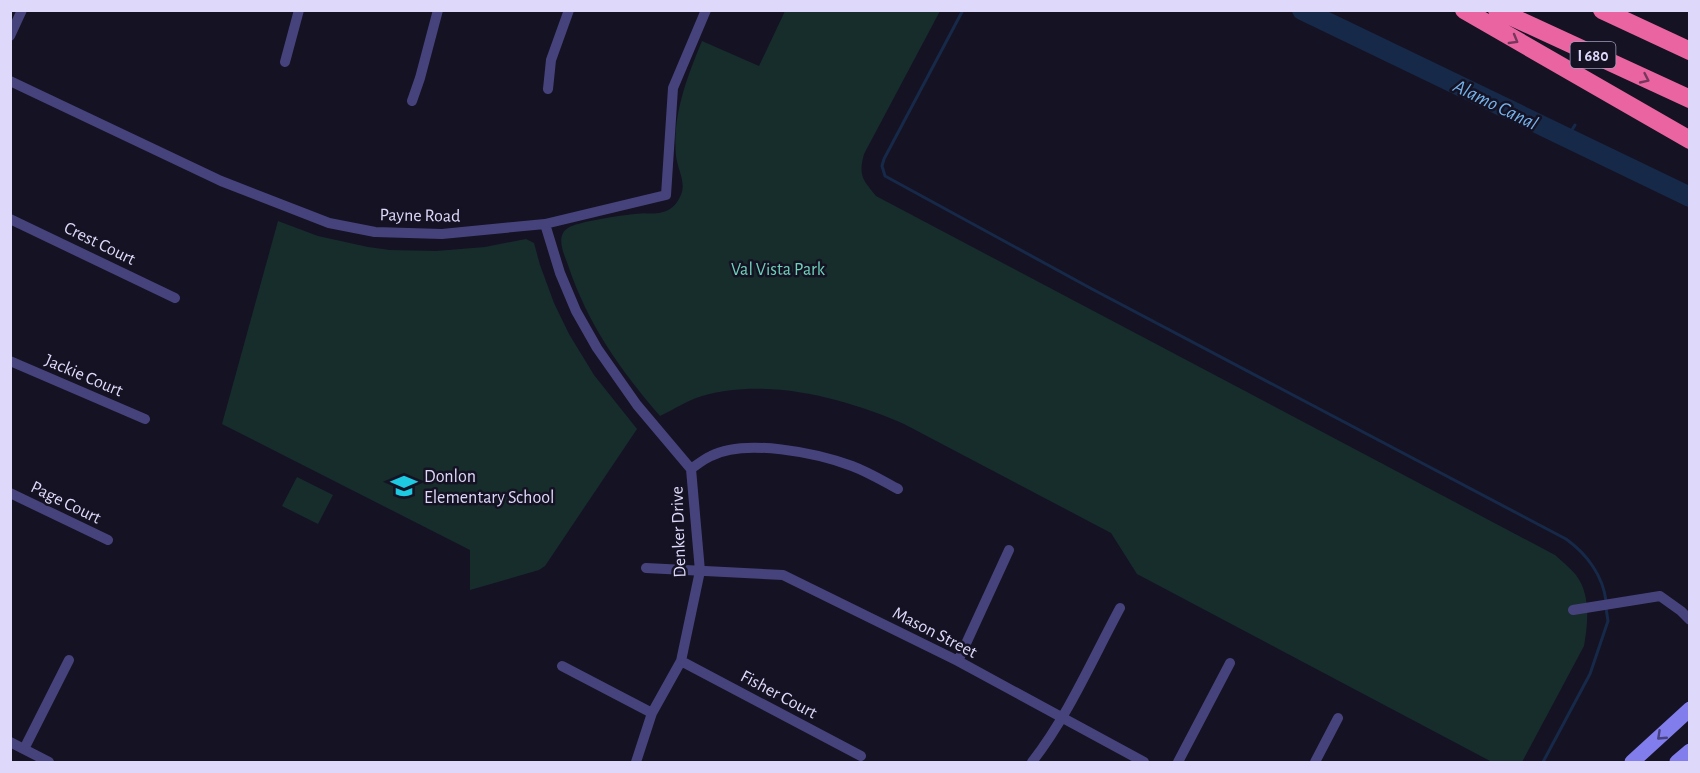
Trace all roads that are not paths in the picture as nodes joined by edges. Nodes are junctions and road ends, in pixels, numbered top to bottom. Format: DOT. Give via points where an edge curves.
graph roads {
  1 [pos="22,10"];
  2 [pos="299,10"];
  3 [pos="438,10"];
  4 [pos="569,10"];
  5 [pos="706,10"];
  6 [pos="1464,10"];
  7 [pos="1497,10"];
  8 [pos="1602,10"];
  9 [pos="10,36"];
  10 [pos="1689,51"];
  11 [pos="285,62"];
  12 [pos="10,81"];
  13 [pos="548,89"];
  14 [pos="1689,99"];
  15 [pos="412,101"];
  16 [pos="1689,140"];
  17 [pos="10,219"];
  18 [pos="545,224"];
  19 [pos="175,298"];
  20 [pos="10,361"];
  21 [pos="145,419"];
  22 [pos="692,469"];
  23 [pos="898,489"];
  24 [pos="10,493"];
  25 [pos="108,540"];
  26 [pos="1009,550"];
  27 [pos="646,568"];
  28 [pos="700,571"];
  29 [pos="1120,608"];
  30 [pos="1573,610"];
  31 [pos="1689,620"];
  32 [pos="69,660"];
  33 [pos="681,661"];
  34 [pos="957,661"];
  35 [pos="1230,663"];
  36 [pos="562,666"];
  37 [pos="1689,709"];
  38 [pos="652,713"];
  39 [pos="1062,718"];
  40 [pos="1338,718"];
  41 [pos="10,742"];
  42 [pos="24,749"];
  43 [pos="1689,751"];
  44 [pos="861,756"];
  45 [pos="48,762"];
  46 [pos="636,762"];
  47 [pos="1032,762"];
  48 [pos="1144,762"];
  49 [pos="1178,762"];
  50 [pos="1315,762"];
  51 [pos="1632,762"];
  52 [pos="1677,762"];
  1 -- 9 [label="street"];
  2 -- 11 [label="street"];
  3 -- 15 [label="street"];
  4 -- 13 [label="street" via="551,60"];
  5 -- 18 [label="street, Payne Road" via="673,88 666,195"];
  6 -- 16 [label="highway, one-way"];
  7 -- 14 [label="highway, I 680, one-way"];
  8 -- 10 [label="highway, I 680"];
  12 -- 18 [label="street, Payne Road" via="221,181 329,223 409,234"];
  17 -- 19 [label="street, Crest Court"];
  18 -- 22 [label="street, Denker Drive" via="560,273 597,348 637,405"];
  20 -- 21 [label="street, Jackie Court"];
  22 -- 23 [label="street" via="712,455 737,448 763,448 823,457"];
  22 -- 28 [label="street, Denker Drive"];
  24 -- 25 [label="street, Page Court"];
  26 -- 34 [label="street"];
  27 -- 28 [label="street, Mason Street"];
  28 -- 33 [label="street, Denker Drive"];
  28 -- 34 [label="street, Mason Street" via="783,575"];
  29 -- 39 [label="street"];
  30 -- 31 [label="street" via="1660,596"];
  32 -- 42 [label="street"];
  33 -- 38 [label="street, Denker Drive"];
  33 -- 44 [label="street, Fisher Court"];
  34 -- 39 [label="street, Mason Street"];
  35 -- 49 [label="street"];
  36 -- 38 [label="street"];
  37 -- 51 [label="main road, one-way"];
  38 -- 46 [label="street, Denker Drive"];
  39 -- 47 [label="street"];
  39 -- 48 [label="street, Mason Street"];
  40 -- 50 [label="street"];
  41 -- 42 [label="street"];
  42 -- 45 [label="street"];
  43 -- 52 [label="main road"];
}
